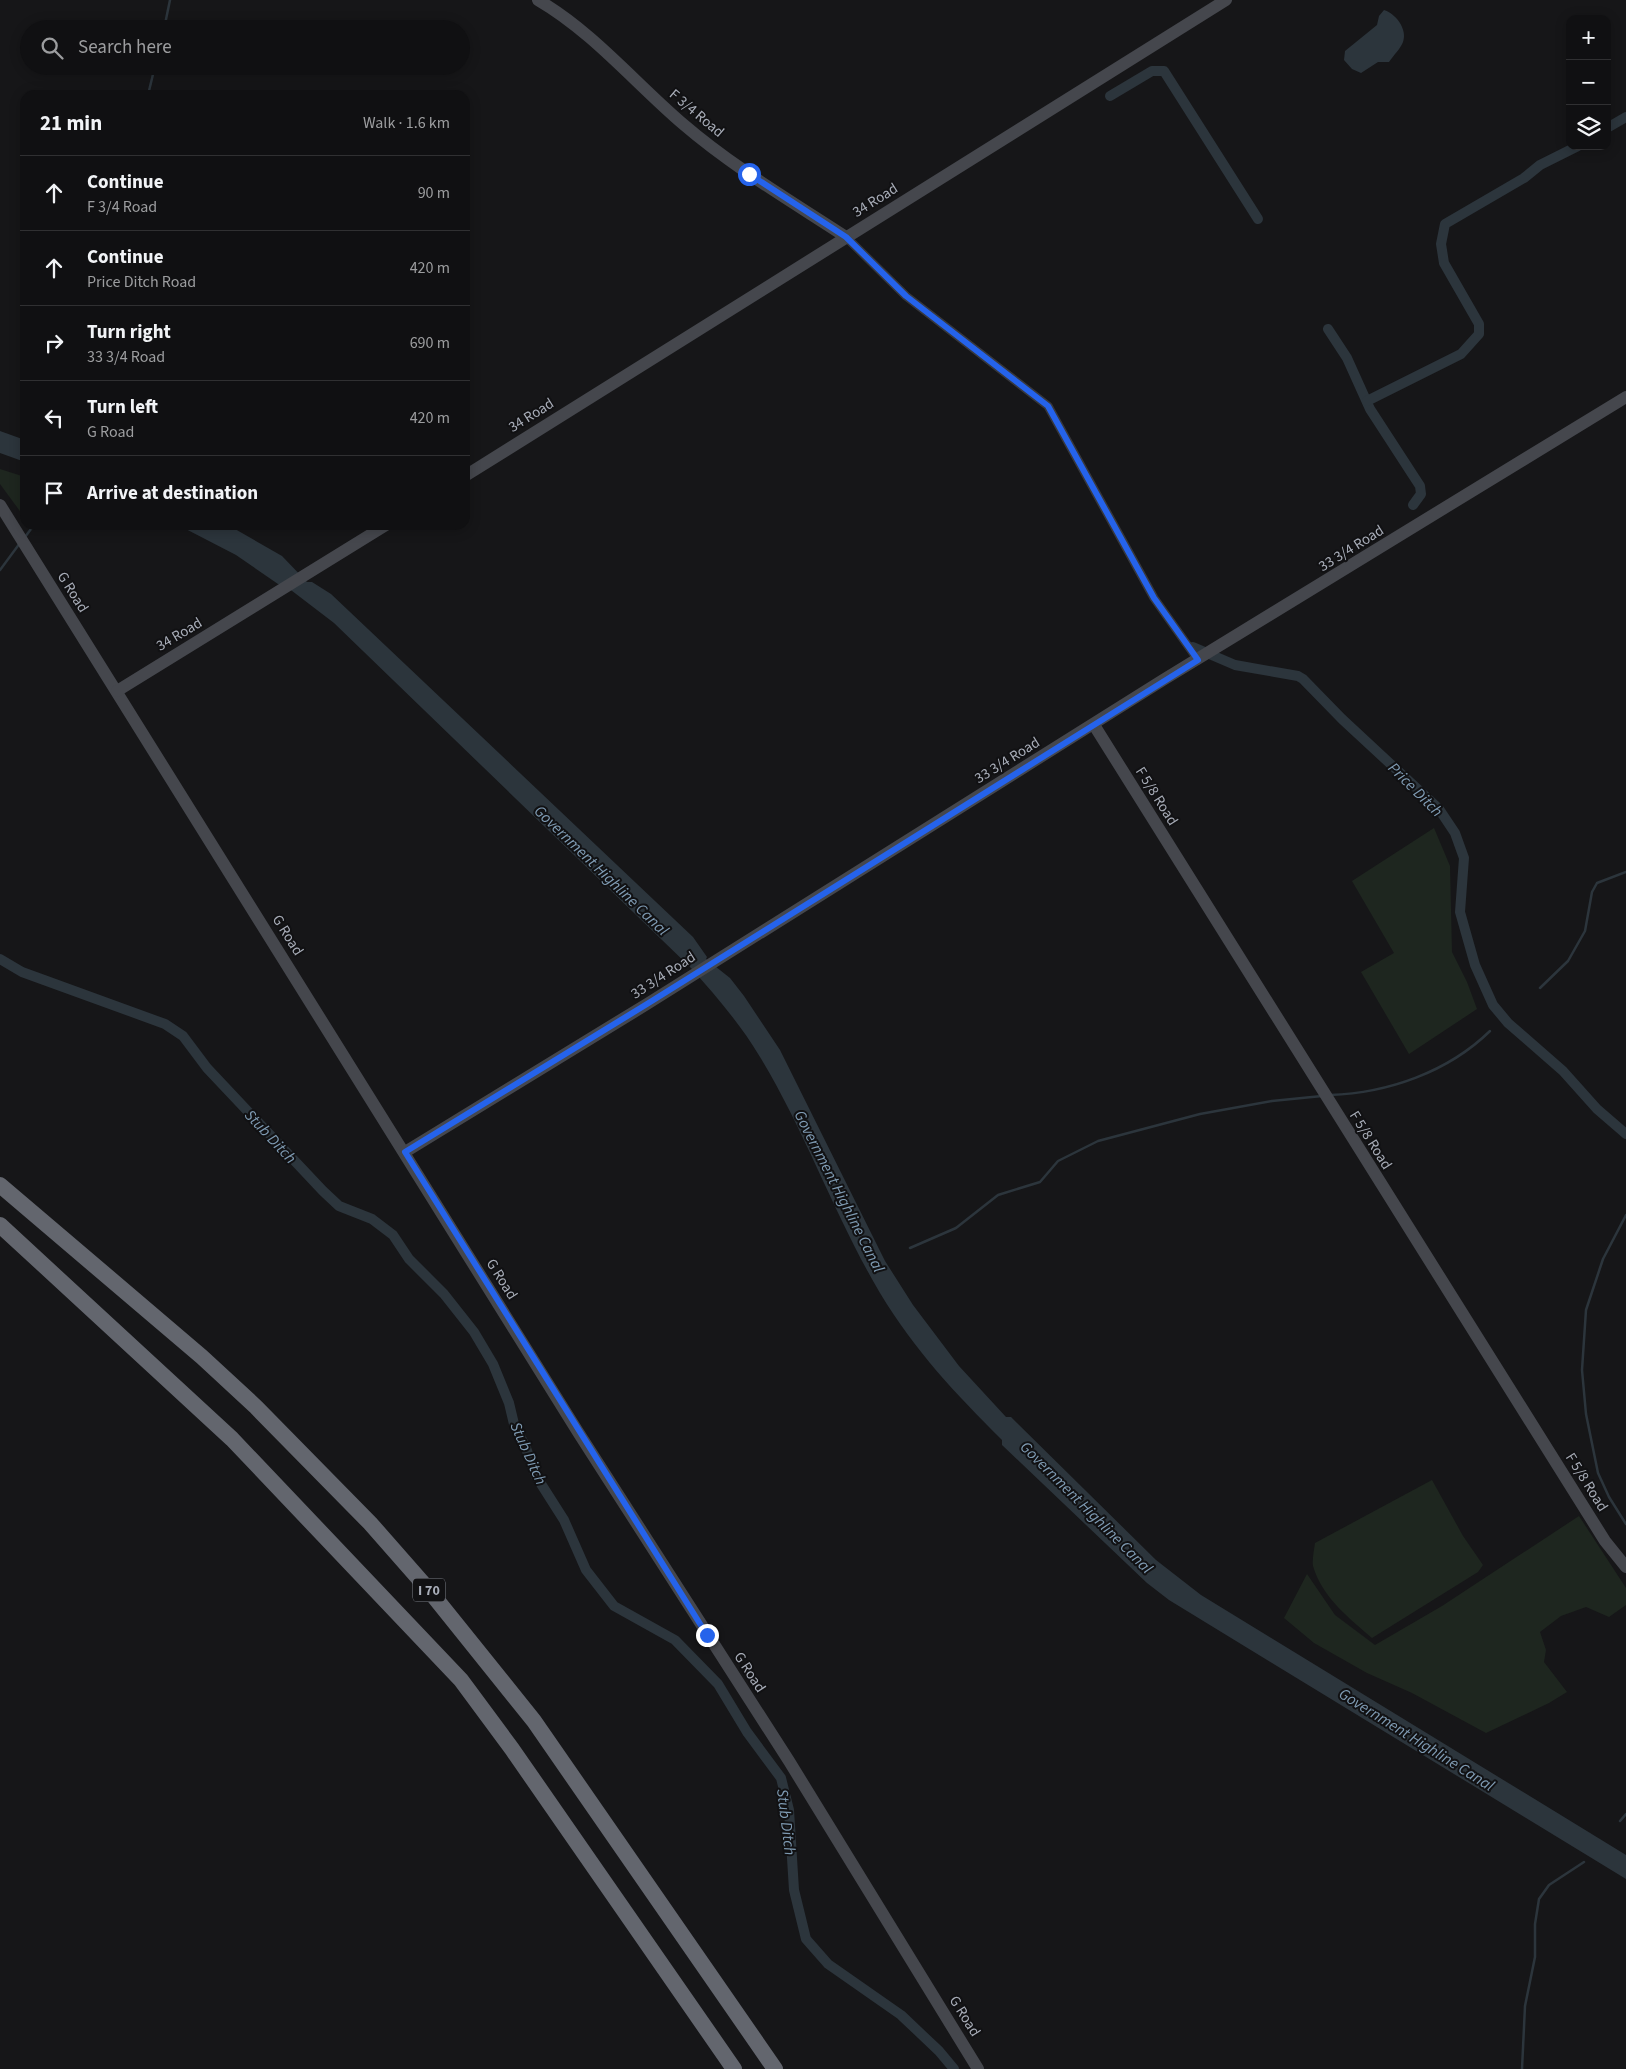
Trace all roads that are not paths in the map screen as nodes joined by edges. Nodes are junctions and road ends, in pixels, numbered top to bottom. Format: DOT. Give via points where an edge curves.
graph roads {
  1 [pos="538,0"];
  2 [pos="1226,0"];
  3 [pos="846,237"];
  4 [pos="1626,398"];
  5 [pos="470,473"];
  6 [pos="0,505"];
  7 [pos="378,530"];
  8 [pos="1198,660"];
  9 [pos="117,691"];
  10 [pos="1094,725"];
  11 [pos="405,1152"];
  12 [pos="0,1185"];
  13 [pos="0,1225"];
  14 [pos="1626,1567"];
  15 [pos="734,2069"];
  16 [pos="775,2069"];
  17 [pos="978,2069"];
  1 -- 3 [label="street, F 3/4 Road" via="574,24 715,150"];
  2 -- 3 [label="street, 34 Road"];
  3 -- 5 [label="street, 34 Road"];
  3 -- 8 [label="street" via="906,296 1048,406 1154,598"];
  4 -- 8 [label="street, 33 3/4 Road"];
  6 -- 9 [label="street, G Road"];
  7 -- 9 [label="street, 34 Road"];
  8 -- 10 [label="street, 33 3/4 Road"];
  9 -- 11 [label="street, G Road"];
  10 -- 11 [label="street, 33 3/4 Road"];
  10 -- 14 [label="street, F 5/8 Road" via="1605,1541"];
  11 -- 17 [label="street, G Road" via="578,1432 789,1761"];
  12 -- 16 [label="highway, I 70" via="249,1401 370,1523 428,1589 534,1721"];
  13 -- 15 [label="highway, I 70" via="232,1439 461,1680 512,1748"];
}
